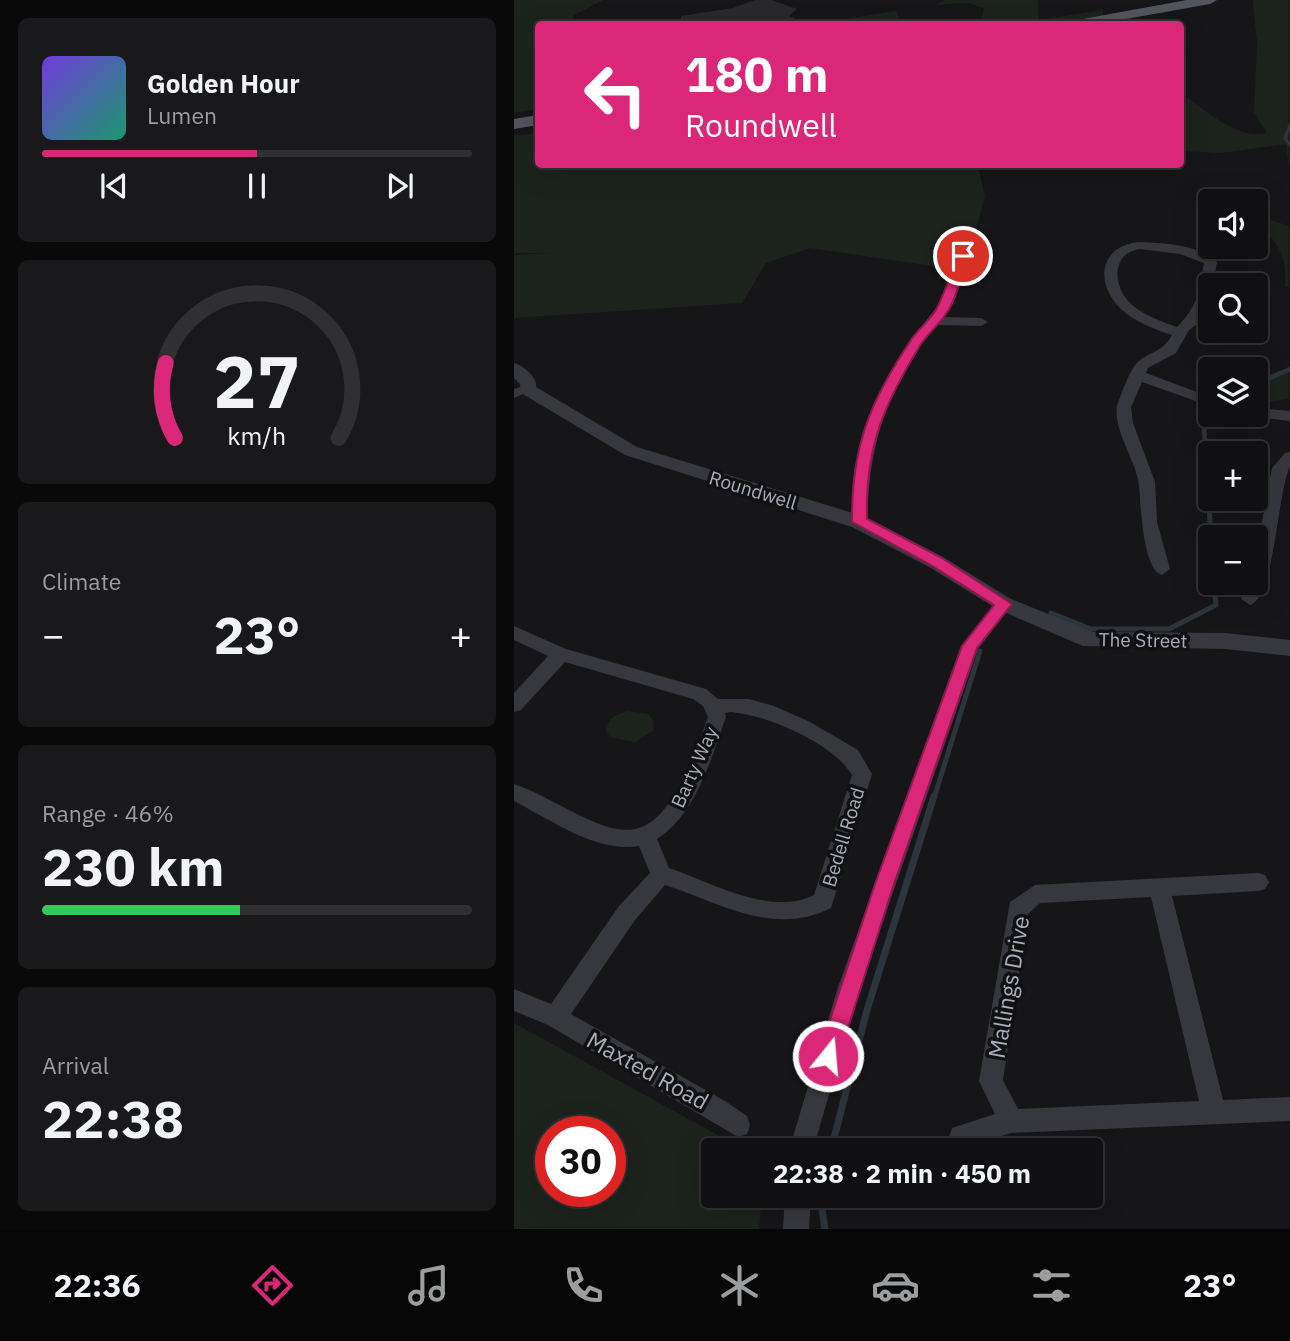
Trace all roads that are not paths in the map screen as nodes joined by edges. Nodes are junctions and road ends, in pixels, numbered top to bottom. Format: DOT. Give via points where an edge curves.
graph roads {
  1 [pos="1210,0"];
  2 [pos="1094,21"];
  3 [pos="535,120"];
  4 [pos="514,124"];
  5 [pos="963,256"];
  6 [pos="932,321"];
  7 [pos="981,322"];
  8 [pos="1180,333"];
  9 [pos="514,368"];
  10 [pos="1138,375"];
  11 [pos="520,391"];
  12 [pos="1198,398"];
  13 [pos="1268,414"];
  14 [pos="1289,416"];
  15 [pos="1289,457"];
  16 [pos="859,522"];
  17 [pos="1163,569"];
  18 [pos="1250,599"];
  19 [pos="1004,604"];
  20 [pos="514,633"];
  21 [pos="1289,648"];
  22 [pos="561,654"];
  23 [pos="514,705"];
  24 [pos="713,707"];
  25 [pos="514,792"];
  26 [pos="645,837"];
  27 [pos="661,874"];
  28 [pos="1258,882"];
  29 [pos="1160,889"];
  30 [pos="514,1000"];
  31 [pos="556,1017"];
  32 [pos="1289,1109"];
  33 [pos="1214,1112"];
  34 [pos="1011,1121"];
  35 [pos="738,1125"];
  36 [pos="961,1137"];
  37 [pos="805,1138"];
  38 [pos="797,1208"];
  39 [pos="796,1229"];
  1 -- 2 [label="main road"];
  3 -- 4 [label="main road"];
  5 -- 6 [label="street" via="943,310"];
  6 -- 7 [label="street"];
  6 -- 16 [label="street" via="884,398 866,441"];
  8 -- 8 [label="street" via="1143,319 1115,295 1114,257 1123,248 1186,251 1204,255 1211,262 1203,301"];
  8 -- 10 [label="street" via="1171,350 1142,366"];
  9 -- 11 [label="street, Roundwell" via="530,383"];
  10 -- 12 [label="street"];
  10 -- 17 [label="street" via="1124,407 1126,423 1147,482 1149,522"];
  11 -- 16 [label="street, Roundwell" via="631,451"];
  13 -- 14 [label="street"];
  15 -- 18 [label="street" via="1280,468 1262,566"];
  16 -- 19 [label="street, Roundwell"];
  19 -- 21 [label="street, The Street" via="1091,640 1225,641"];
  19 -- 37 [label="street" via="970,646 849,987"];
  20 -- 22 [label="street, Barty Way"];
  22 -- 23 [label="street"];
  22 -- 24 [label="street, Barty Way" via="680,686"];
  24 -- 26 [label="street, Barty Way" via="713,727 676,810"];
  24 -- 27 [label="street, Bedell Road" via="738,705 769,713 857,762 862,774 823,901 802,910 780,911"];
  25 -- 26 [label="street" via="604,833 628,839"];
  26 -- 27 [label="street"];
  27 -- 31 [label="street" via="627,913"];
  28 -- 29 [label="street, Mallings Drive"];
  29 -- 33 [label="street"];
  29 -- 34 [label="street, Mallings Drive" via="1036,894 1018,909 991,1081"];
  30 -- 31 [label="street, Maxted Road"];
  31 -- 35 [label="street, Maxted Road" via="667,1078"];
  32 -- 33 [label="street"];
  33 -- 34 [label="street"];
  34 -- 36 [label="street"];
  38 -- 39 [label="street"];
}
